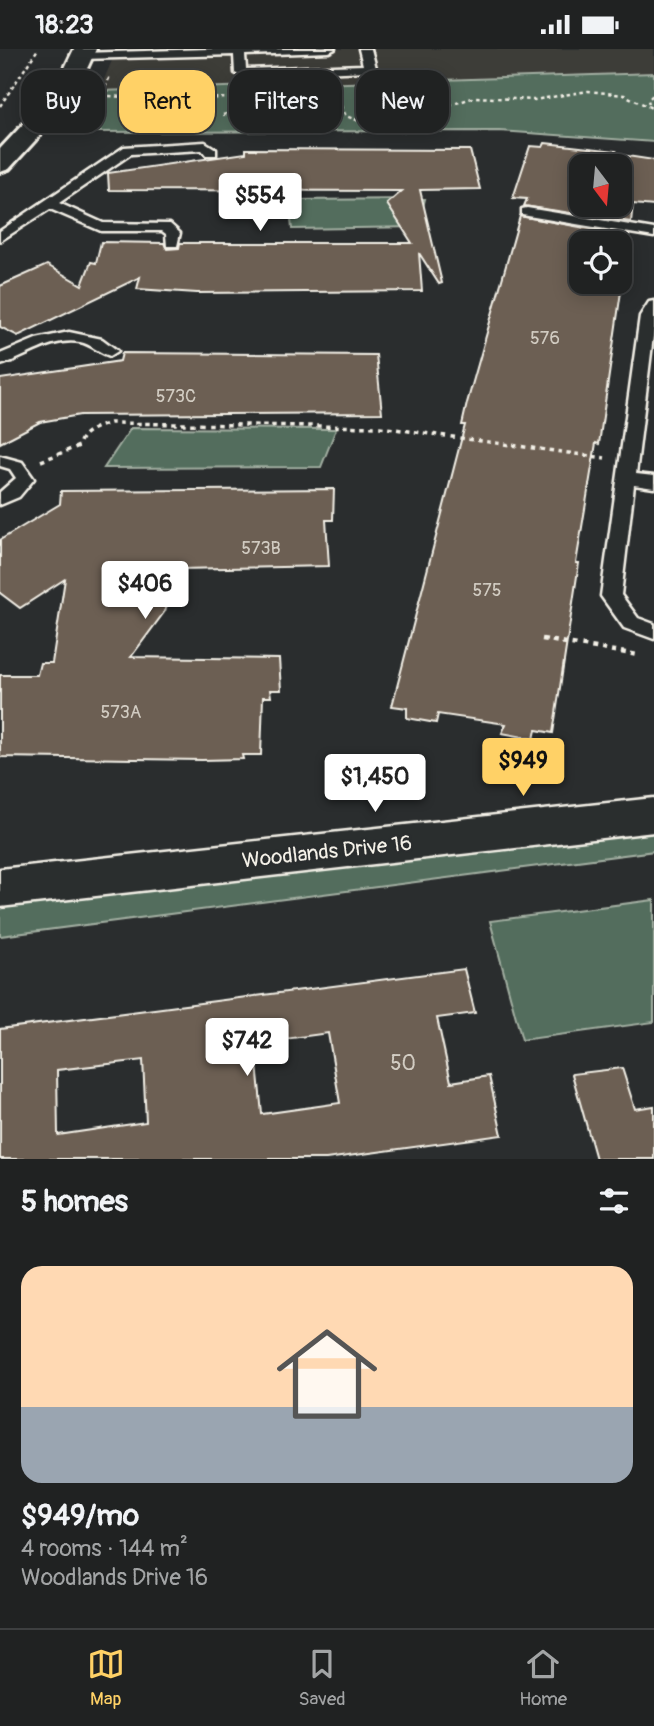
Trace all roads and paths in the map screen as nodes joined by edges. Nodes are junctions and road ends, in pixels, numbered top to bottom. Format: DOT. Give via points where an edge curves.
graph roads {
  1 [pos="38,49"];
  2 [pos="329,49"];
  3 [pos="365,49"];
  4 [pos="77,51"];
  5 [pos="239,52"];
  6 [pos="72,70"];
  7 [pos="654,94"];
  8 [pos="105,96"];
  9 [pos="229,98"];
  10 [pos="649,104"];
  11 [pos="0,106"];
  12 [pos="342,107"];
  13 [pos="654,109"];
  14 [pos="229,113"];
  15 [pos="223,115"];
  16 [pos="28,133"];
  17 [pos="0,139"];
  18 [pos="211,152"];
  19 [pos="0,164"];
  20 [pos="49,204"];
  21 [pos="527,212"];
  22 [pos="654,233"];
  23 [pos="0,237"];
  24 [pos="172,243"];
  25 [pos="654,305"];
  26 [pos="110,351"];
  27 [pos="0,361"];
  28 [pos="0,461"];
  29 [pos="21,469"];
  30 [pos="628,470"];
  31 [pos="654,482"];
  32 [pos="0,499"];
  33 [pos="654,632"];
  34 [pos="542,639"];
  35 [pos="642,656"];
  36 [pos="654,815"];
  37 [pos="0,888"];
  1 -- 11 [label="path"];
  2 -- 5 [label="lane"];
  3 -- 5 [label="lane" via="370,68 241,73"];
  4 -- 5 [label="lane"];
  4 -- 6 [label="street"];
  4 -- 17 [label="street" via="45,93"];
  7 -- 10 [label="path"];
  8 -- 9 [label="path"];
  10 -- 12 [label="path" via="600,92 538,100 490,96 461,101 416,119 383,122 347,118"];
  10 -- 13 [label="path"];
  14 -- 15 [label="path"];
  16 -- 19 [label="street"];
  18 -- 20 [label="lane" via="205,146 128,149"];
  20 -- 23 [label="lane"];
  20 -- 24 [label="lane" via="101,227 165,227 173,233"];
  21 -- 22 [label="lane"];
  25 -- 30 [label="lane" via="648,316"];
  26 -- 27 [label="lane" via="94,339 69,336 32,345"];
  28 -- 29 [label="lane"];
  29 -- 30 [label="path" via="79,446 92,429 110,423 380,427"];
  29 -- 32 [label="lane" via="25,479 20,487"];
  30 -- 31 [label="lane"];
  30 -- 33 [label="lane" via="611,596 631,623"];
  34 -- 35 [label="path"];
  36 -- 37 [label="street, Woodlands Drive 16"];
}
